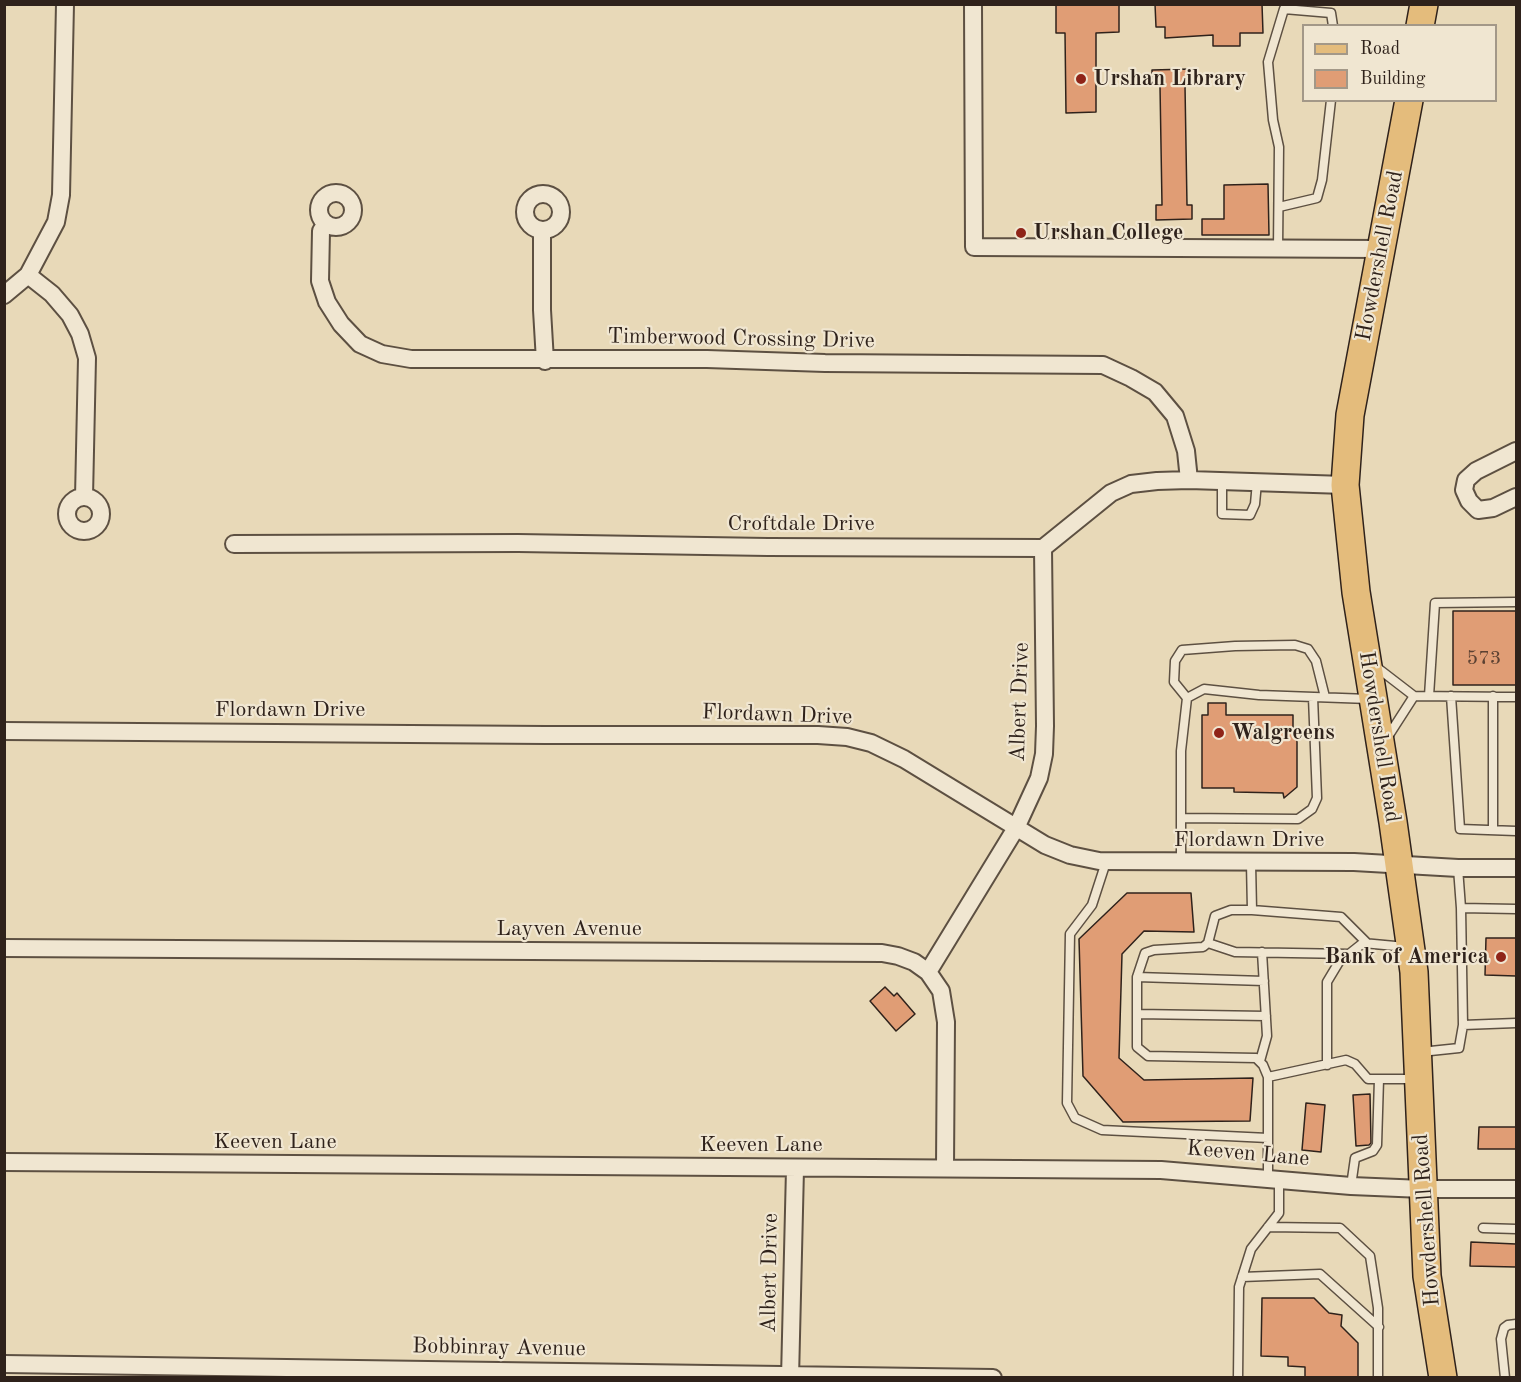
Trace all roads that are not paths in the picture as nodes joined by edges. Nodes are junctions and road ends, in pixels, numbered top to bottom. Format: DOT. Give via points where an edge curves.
graph roads {
  1 [pos="65,4"];
  2 [pos="972,4"];
  3 [pos="1424,4"];
  4 [pos="1333,24"];
  5 [pos="1420,24"];
  6 [pos="1331,102"];
  7 [pos="1409,102"];
  8 [pos="1279,207"];
  9 [pos="326,224"];
  10 [pos="542,230"];
  11 [pos="1278,249"];
  12 [pos="1381,249"];
  13 [pos="28,275"];
  14 [pos="4,295"];
  15 [pos="545,361"];
  16 [pos="1516,451"];
  17 [pos="1189,480"];
  18 [pos="1222,482"];
  19 [pos="1257,482"];
  20 [pos="1345,485"];
  21 [pos="84,496"];
  22 [pos="1516,497"];
  23 [pos="234,544"];
  24 [pos="1043,548"];
  25 [pos="1516,602"];
  26 [pos="1366,659"];
  27 [pos="1414,696"];
  28 [pos="1430,696"];
  29 [pos="1450,696"];
  30 [pos="1493,696"];
  31 [pos="1313,697"];
  32 [pos="1325,697"];
  33 [pos="1516,697"];
  34 [pos="1187,698"];
  35 [pos="1372,699"];
  36 [pos="4,731"];
  37 [pos="1380,748"];
  38 [pos="1181,818"];
  39 [pos="1016,828"];
  40 [pos="1493,830"];
  41 [pos="1516,831"];
  42 [pos="1106,862"];
  43 [pos="1181,863"];
  44 [pos="1251,863"];
  45 [pos="1399,866"];
  46 [pos="1458,868"];
  47 [pos="1516,868"];
  48 [pos="1461,908"];
  49 [pos="1516,909"];
  50 [pos="1252,910"];
  51 [pos="1208,943"];
  52 [pos="1367,944"];
  53 [pos="1410,947"];
  54 [pos="4,948"];
  55 [pos="1262,952"];
  56 [pos="1349,954"];
  57 [pos="928,972"];
  58 [pos="1137,977"];
  59 [pos="1264,981"];
  60 [pos="1137,1014"];
  61 [pos="1266,1016"];
  62 [pos="1516,1023"];
  63 [pos="1462,1025"];
  64 [pos="1260,1061"];
  65 [pos="1327,1065"];
  66 [pos="1418,1066"];
  67 [pos="1268,1077"];
  68 [pos="1378,1079"];
  69 [pos="1268,1138"];
  70 [pos="4,1162"];
  71 [pos="945,1167"];
  72 [pos="795,1169"];
  73 [pos="1274,1179"];
  74 [pos="1351,1186"];
  75 [pos="1423,1189"];
  76 [pos="1516,1189"];
  77 [pos="1268,1227"];
  78 [pos="1483,1228"];
  79 [pos="1516,1229"];
  80 [pos="1242,1277"];
  81 [pos="1516,1324"];
  82 [pos="1378,1327"];
  83 [pos="4,1364"];
  84 [pos="181,1372"];
  85 [pos="377,1373"];
  86 [pos="586,1375"];
  87 [pos="790,1376"];
  88 [pos="993,1377"];
  89 [pos="1238,1377"];
  90 [pos="1378,1377"];
  91 [pos="1443,1377"];
  92 [pos="1505,1377"];
  1 -- 13 [label="street" via="61,195 56,222"];
  2 -- 11 [label="street" via="974,247"];
  3 -- 5 [label="main road"];
  4 -- 8 [label="lane" via="1330,13 1284,9 1268,62 1279,147"];
  6 -- 8 [label="lane" via="1317,198"];
  7 -- 12 [label="main road, Howdershell Road"];
  8 -- 11 [label="lane"];
  9 -- 15 [label="street, Timberwood Crossing Drive" via="321,231 320,281 327,302 360,344 382,354 411,359"];
  10 -- 15 [label="street"];
  11 -- 12 [label="street"];
  12 -- 20 [label="main road, Howdershell Road" via="1350,415"];
  13 -- 14 [label="street"];
  13 -- 21 [label="street" via="70,315 87,358"];
  15 -- 17 [label="street, Timberwood Crossing Drive" via="706,359 1103,365 1155,392 1175,417 1186,451"];
  16 -- 22 [label="street" via="1476,471 1466,480 1464,490 1478,510"];
  17 -- 18 [label="street"];
  17 -- 24 [label="street" via="1131,484 1111,493"];
  18 -- 19 [label="street"];
  18 -- 19 [label="lane" via="1222,514 1250,515"];
  19 -- 20 [label="street"];
  20 -- 26 [label="main road, Howdershell Road"];
  23 -- 24 [label="street, Croftdale Drive"];
  24 -- 39 [label="street, Albert Drive" via="1044,754 1039,778"];
  25 -- 28 [label="lane" via="1435,603"];
  26 -- 27 [label="lane"];
  26 -- 35 [label="main road, Howdershell Road"];
  27 -- 28 [label="lane"];
  27 -- 37 [label="lane"];
  28 -- 29 [label="lane"];
  29 -- 30 [label="lane"];
  29 -- 40 [label="lane" via="1460,829"];
  30 -- 33 [label="lane"];
  30 -- 40 [label="lane"];
  31 -- 32 [label="lane"];
  31 -- 34 [label="lane" via="1204,689"];
  31 -- 38 [label="lane" via="1317,798 1311,809 1298,819"];
  32 -- 34 [label="lane" via="1316,661 1308,650 1295,645 1182,650 1175,661 1174,682"];
  32 -- 35 [label="lane"];
  34 -- 38 [label="lane" via="1180,751"];
  35 -- 37 [label="main road, Howdershell Road"];
  36 -- 39 [label="street, Flordawn Drive" via="847,737 871,743 904,759"];
  37 -- 45 [label="main road, Howdershell Road"];
  38 -- 43 [label="lane"];
  39 -- 42 [label="street, Flordawn Drive" via="1070,855"];
  39 -- 57 [label="street, Albert Drive"];
  40 -- 41 [label="lane"];
  42 -- 43 [label="street, Flordawn Drive"];
  42 -- 69 [label="lane" via="1092,905 1071,934 1066,1103 1075,1118 1102,1130"];
  43 -- 44 [label="street, Flordawn Drive"];
  44 -- 45 [label="street, Flordawn Drive" via="1354,862"];
  44 -- 50 [label="lane"];
  45 -- 46 [label="street, Flordawn Drive"];
  45 -- 53 [label="main road, Howdershell Road"];
  46 -- 47 [label="street, Flordawn Drive"];
  46 -- 48 [label="lane"];
  48 -- 49 [label="lane"];
  48 -- 63 [label="lane"];
  50 -- 51 [label="lane" via="1231,910 1215,916"];
  50 -- 52 [label="lane" via="1341,917"];
  51 -- 55 [label="lane" via="1235,952"];
  51 -- 58 [label="lane" via="1203,947 1145,953"];
  52 -- 53 [label="lane"];
  52 -- 56 [label="lane"];
  53 -- 66 [label="main road, Howdershell Road"];
  54 -- 57 [label="street, Layven Avenue" via="882,953 898,956"];
  55 -- 56 [label="lane"];
  55 -- 59 [label="lane"];
  56 -- 65 [label="lane" via="1327,982"];
  57 -- 71 [label="street" via="941,991 946,1022"];
  58 -- 59 [label="lane"];
  58 -- 60 [label="lane"];
  59 -- 61 [label="lane"];
  60 -- 61 [label="lane"];
  60 -- 64 [label="lane" via="1137,1047 1148,1056"];
  61 -- 64 [label="lane" via="1267,1036"];
  62 -- 63 [label="lane"];
  63 -- 66 [label="lane" via="1459,1048"];
  64 -- 67 [label="lane"];
  65 -- 67 [label="lane"];
  65 -- 68 [label="lane" via="1346,1060 1368,1079"];
  66 -- 68 [label="lane"];
  66 -- 75 [label="main road, Howdershell Road"];
  67 -- 69 [label="lane"];
  68 -- 74 [label="lane" via="1377,1145 1374,1151 1355,1158"];
  69 -- 73 [label="lane"];
  70 -- 72 [label="street, Keeven Lane"];
  71 -- 72 [label="street, Keeven Lane"];
  71 -- 73 [label="street, Keeven Lane" via="1161,1170"];
  72 -- 87 [label="street, Albert Drive"];
  73 -- 74 [label="street, Keeven Lane"];
  73 -- 77 [label="lane" via="1279,1213"];
  74 -- 75 [label="street, Keeven Lane"];
  75 -- 76 [label="street, Keeven Lane"];
  75 -- 91 [label="main road, Howdershell Road" via="1426,1276"];
  77 -- 80 [label="lane" via="1251,1249"];
  77 -- 82 [label="lane" via="1340,1228 1370,1256"];
  78 -- 79 [label="lane"];
  80 -- 82 [label="lane" via="1320,1274"];
  80 -- 89 [label="lane"];
  81 -- 92 [label="lane" via="1504,1328 1501,1339"];
  82 -- 90 [label="lane"];
  83 -- 84 [label="street, Bobbinray Avenue"];
  84 -- 85 [label="street, Bobbinray Avenue"];
  85 -- 86 [label="street, Bobbinray Avenue"];
  86 -- 87 [label="street, Bobbinray Avenue"];
  87 -- 88 [label="street, Bobbinray Avenue"];
}
